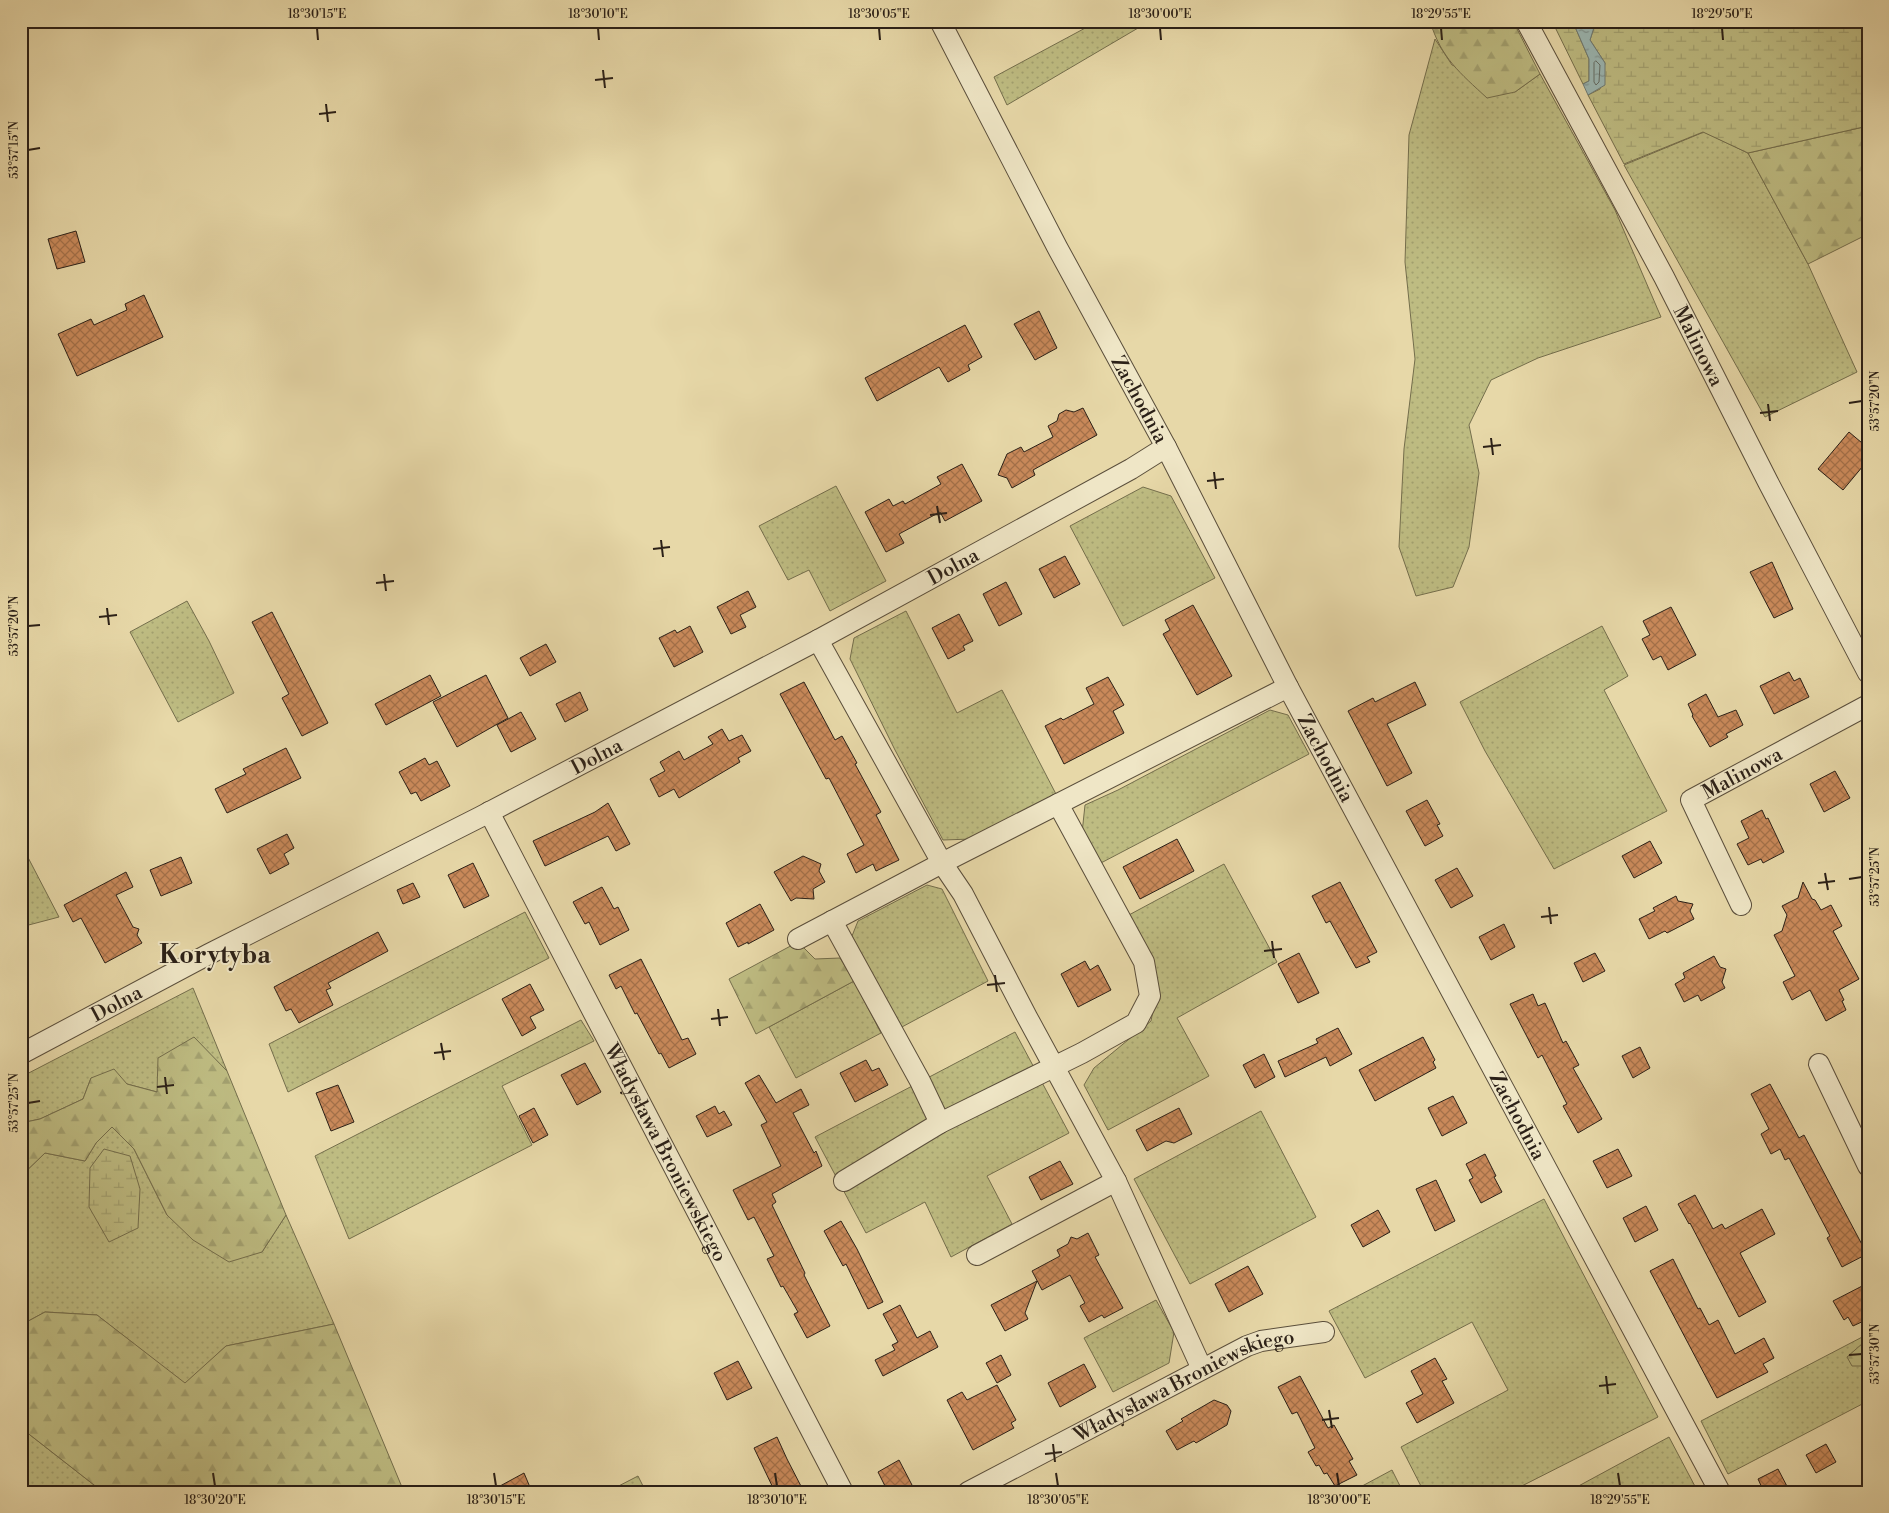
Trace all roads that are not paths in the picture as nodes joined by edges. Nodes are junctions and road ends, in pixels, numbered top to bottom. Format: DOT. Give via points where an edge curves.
graph roads {
  1 [pos="940,21"];
  2 [pos="1526,21"];
  3 [pos="1166,448"];
  4 [pos="818,640"];
  5 [pos="1868,673"];
  6 [pos="1288,687"];
  7 [pos="1868,705"];
  8 [pos="1058,804"];
  9 [pos="490,812"];
  10 [pos="942,863"];
  11 [pos="1741,905"];
  12 [pos="832,921"];
  13 [pos="798,939"];
  14 [pos="21,1054"];
  15 [pos="1819,1064"];
  16 [pos="1053,1066"];
  17 [pos="940,1122"];
  18 [pos="1868,1166"];
  19 [pos="844,1180"];
  20 [pos="1116,1181"];
  21 [pos="976,1254"];
  22 [pos="1324,1332"];
  23 [pos="1202,1369"];
  24 [pos="843,1492"];
  25 [pos="968,1492"];
  26 [pos="1720,1492"];
  1 -- 3 [label="street, Zachodnia" via="1056,247"];
  2 -- 5 [label="street, Malinowa" via="1664,277"];
  3 -- 4 [label="street, Dolna"];
  3 -- 6 [label="street, Zachodnia"];
  4 -- 9 [label="street, Dolna"];
  4 -- 10 [label="street"];
  6 -- 8 [label="street"];
  6 -- 26 [label="street, Zachodnia"];
  7 -- 11 [label="street, Malinowa" via="1691,800"];
  8 -- 10 [label="street"];
  8 -- 16 [label="street" via="1144,962 1150,996 1136,1023"];
  9 -- 14 [label="street, Dolna" via="209,954"];
  9 -- 24 [label="street, Władysława Broniewskiego"];
  10 -- 12 [label="street"];
  10 -- 16 [label="street" via="964,894"];
  12 -- 13 [label="street"];
  12 -- 17 [label="street"];
  15 -- 18 [label="street"];
  16 -- 17 [label="street"];
  16 -- 20 [label="street"];
  17 -- 19 [label="street"];
  20 -- 21 [label="street"];
  20 -- 23 [label="street"];
  22 -- 23 [label="street, Władysława Broniewskiego" via="1261,1341"];
  23 -- 25 [label="street, Władysława Broniewskiego"];
}
